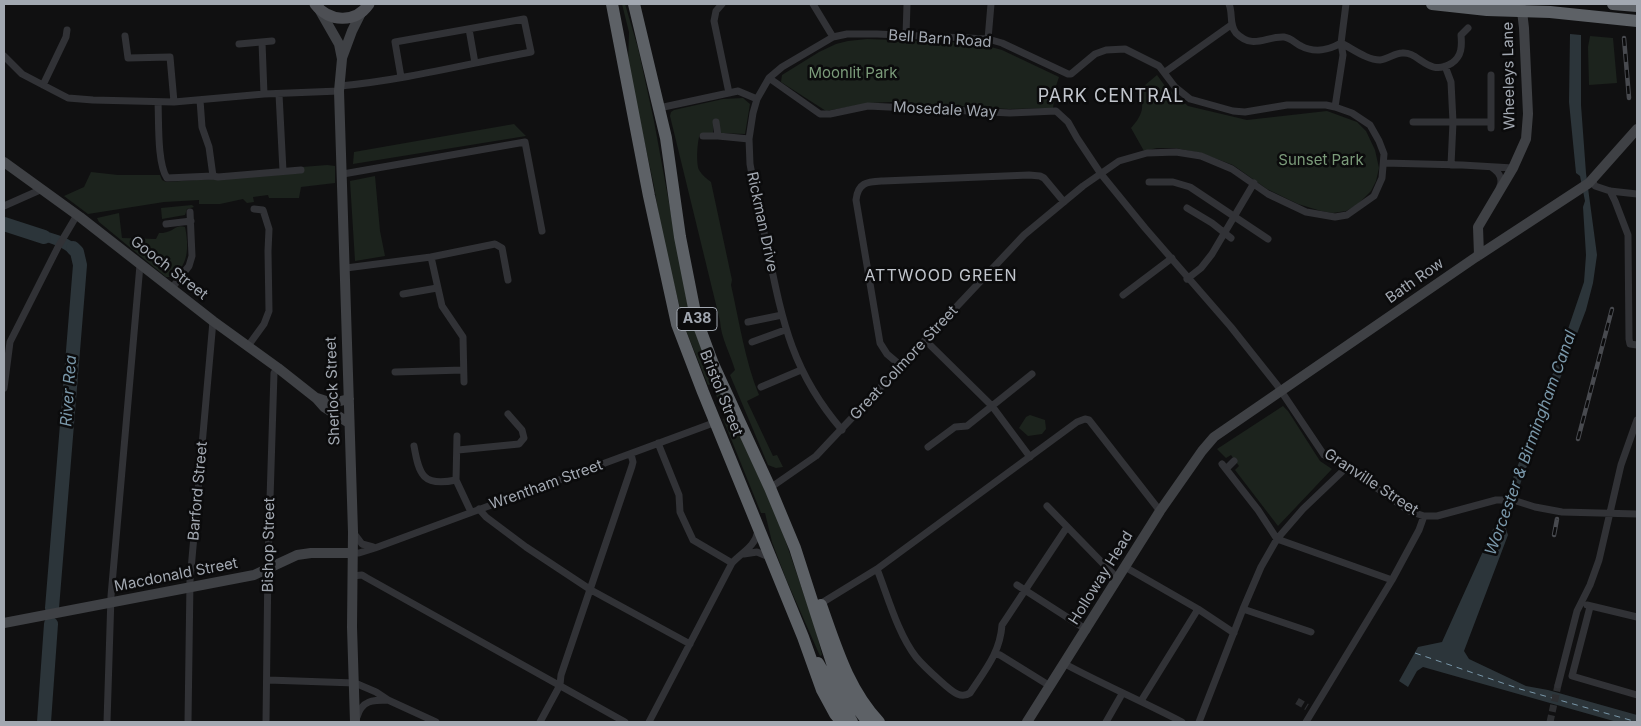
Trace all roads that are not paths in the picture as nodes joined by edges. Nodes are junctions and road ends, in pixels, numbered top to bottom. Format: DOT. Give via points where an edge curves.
graph roads {
  1 [pos="604,4"];
  2 [pos="612,4"];
  3 [pos="634,4"];
  4 [pos="722,4"];
  5 [pos="813,4"];
  6 [pos="907,4"];
  7 [pos="991,4"];
  8 [pos="1229,4"];
  9 [pos="1346,4"];
  10 [pos="1432,4"];
  11 [pos="1613,4"];
  12 [pos="317,6"];
  13 [pos="1522,6"];
  14 [pos="1637,6"];
  15 [pos="365,8"];
  16 [pos="1637,21"];
  17 [pos="1231,25"];
  18 [pos="1468,28"];
  19 [pos="469,29"];
  20 [pos="67,30"];
  21 [pos="906,35"];
  22 [pos="125,36"];
  23 [pos="833,38"];
  24 [pos="988,39"];
  25 [pos="272,41"];
  26 [pos="262,42"];
  27 [pos="1341,43"];
  28 [pos="239,44"];
  29 [pos="621,49"];
  30 [pos="4,56"];
  31 [pos="342,59"];
  32 [pos="475,63"];
  33 [pos="1445,66"];
  34 [pos="1165,72"];
  35 [pos="1491,75"];
  36 [pos="401,77"];
  37 [pos="769,78"];
  38 [pos="42,85"];
  39 [pos="340,88"];
  40 [pos="729,93"];
  41 [pos="264,94"];
  42 [pos="279,94"];
  43 [pos="757,99"];
  44 [pos="200,100"];
  45 [pos="158,102"];
  46 [pos="174,102"];
  47 [pos="1335,107"];
  48 [pos="659,108"];
  49 [pos="716,122"];
  50 [pos="1413,122"];
  51 [pos="1453,122"];
  52 [pos="1637,129"];
  53 [pos="703,136"];
  54 [pos="718,136"];
  55 [pos="749,139"];
  56 [pos="4,162"];
  57 [pos="1384,163"];
  58 [pos="1451,165"];
  59 [pos="1491,166"];
  60 [pos="1513,168"];
  61 [pos="301,170"];
  62 [pos="283,171"];
  63 [pos="343,174"];
  64 [pos="1101,174"];
  65 [pos="213,176"];
  66 [pos="1148,182"];
  67 [pos="1591,182"];
  68 [pos="1254,184"];
  69 [pos="40,190"];
  70 [pos="1610,191"];
  71 [pos="1498,192"];
  72 [pos="1637,194"];
  73 [pos="1064,202"];
  74 [pos="4,206"];
  75 [pos="1187,208"];
  76 [pos="254,209"];
  77 [pos="190,212"];
  78 [pos="77,215"];
  79 [pos="1233,216"];
  80 [pos="191,221"];
  81 [pos="166,224"];
  82 [pos="542,231"];
  83 [pos="1224,232"];
  84 [pos="1478,237"];
  85 [pos="1231,238"];
  86 [pos="1268,239"];
  87 [pos="1503,240"];
  88 [pos="1479,255"];
  89 [pos="431,257"];
  90 [pos="1172,258"];
  91 [pos="140,266"];
  92 [pos="346,268"];
  93 [pos="1187,279"];
  94 [pos="508,280"];
  95 [pos="172,288"];
  96 [pos="438,288"];
  97 [pos="403,294"];
  98 [pos="1123,295"];
  99 [pos="782,315"];
  100 [pos="213,321"];
  101 [pos="748,322"];
  102 [pos="785,330"];
  103 [pos="925,340"];
  104 [pos="752,342"];
  105 [pos="1637,345"];
  106 [pos="248,346"];
  107 [pos="900,365"];
  108 [pos="278,368"];
  109 [pos="463,370"];
  110 [pos="801,370"];
  111 [pos="396,372"];
  112 [pos="1032,374"];
  113 [pos="464,382"];
  114 [pos="761,387"];
  115 [pos="4,388"];
  116 [pos="1282,392"];
  117 [pos="316,398"];
  118 [pos="349,399"];
  119 [pos="992,406"];
  120 [pos="508,414"];
  121 [pos="1637,420"];
  122 [pos="716,422"];
  123 [pos="349,423"];
  124 [pos="842,430"];
  125 [pos="457,436"];
  126 [pos="658,443"];
  127 [pos="414,446"];
  128 [pos="928,447"];
  129 [pos="458,450"];
  130 [pos="1202,451"];
  131 [pos="634,453"];
  132 [pos="1030,457"];
  133 [pos="1234,461"];
  134 [pos="1347,467"];
  135 [pos="456,480"];
  136 [pos="770,488"];
  137 [pos="1047,506"];
  138 [pos="479,509"];
  139 [pos="1160,511"];
  140 [pos="472,512"];
  141 [pos="1609,513"];
  142 [pos="1637,514"];
  143 [pos="1424,516"];
  144 [pos="758,526"];
  145 [pos="1067,527"];
  146 [pos="353,532"];
  147 [pos="1277,540"];
  148 [pos="375,548"];
  149 [pos="795,548"];
  150 [pos="352,553"];
  151 [pos="741,555"];
  152 [pos="771,559"];
  153 [pos="732,563"];
  154 [pos="1124,567"];
  155 [pos="269,568"];
  156 [pos="877,569"];
  157 [pos="352,576"];
  158 [pos="1118,579"];
  159 [pos="1392,580"];
  160 [pos="1016,584"];
  161 [pos="190,587"];
  162 [pos="591,590"];
  163 [pos="1026,591"];
  164 [pos="111,603"];
  165 [pos="1582,603"];
  166 [pos="820,604"];
  167 [pos="1590,607"];
  168 [pos="1198,609"];
  169 [pos="1243,609"];
  170 [pos="1637,617"];
  171 [pos="4,624"];
  172 [pos="1087,630"];
  173 [pos="1311,632"];
  174 [pos="1234,633"];
  175 [pos="803,637"];
  176 [pos="690,644"];
  177 [pos="996,654"];
  178 [pos="1065,664"];
  179 [pos="268,680"];
  180 [pos="355,683"];
  181 [pos="1558,685"];
  182 [pos="560,686"];
  183 [pos="1050,686"];
  184 [pos="1122,694"];
  185 [pos="1637,695"];
  186 [pos="388,700"];
  187 [pos="1141,700"];
  188 [pos="107,722"];
  189 [pos="188,722"];
  190 [pos="266,722"];
  191 [pos="355,722"];
  192 [pos="436,722"];
  193 [pos="540,722"];
  194 [pos="625,722"];
  195 [pos="649,722"];
  196 [pos="842,722"];
  197 [pos="852,722"];
  198 [pos="868,722"];
  199 [pos="879,722"];
  200 [pos="1028,722"];
  201 [pos="1106,722"];
  202 [pos="1182,722"];
  203 [pos="1199,722"];
  204 [pos="1306,722"];
  1 -- 29 [label="highway" via="611,30"];
  2 -- 29 [label="highway, Bristol Street / A38"];
  3 -- 48 [label="highway, Bristol Street / A38"];
  4 -- 40 [label="street" via="714,20"];
  5 -- 23 [label="street"];
  6 -- 21 [label="street"];
  7 -- 24 [label="street"];
  8 -- 17 [label="street"];
  9 -- 27 [label="street"];
  10 -- 13 [label="highway" via="1487,10"];
  11 -- 14 [label="highway"];
  12 -- 15 [label="main road" via="338,18 352,17"];
  12 -- 31 [label="street, Sherlock Street" via="336,38"];
  13 -- 16 [label="highway"];
  13 -- 60 [label="street, Wheeleys Lane" via="1528,114 1526,139"];
  15 -- 31 [label="street, Sherlock Street"];
  17 -- 27 [label="street" via="1236,33 1255,42 1290,38 1312,51"];
  17 -- 34 [label="street"];
  18 -- 33 [label="street" via="1461,35 1460,54"];
  19 -- 32 [label="street"];
  19 -- 32 [label="street" via="524,19 530,52"];
  19 -- 36 [label="street" via="396,42"];
  20 -- 38 [label="street"];
  21 -- 23 [label="street, Bell Barn Road" via="847,34"];
  21 -- 24 [label="street, Bell Barn Road"];
  22 -- 46 [label="street" via="128,58 170,57"];
  23 -- 37 [label="street, Bell Barn Road"];
  24 -- 34 [label="street, Bell Barn Road" via="1068,74 1095,54 1125,49 1151,61"];
  25 -- 26 [label="street"];
  26 -- 28 [label="street"];
  26 -- 41 [label="street"];
  27 -- 33 [label="street" via="1362,55 1380,60 1402,52 1432,67"];
  27 -- 47 [label="street"];
  29 -- 122 [label="highway, Bristol Street / A38" via="677,324"];
  30 -- 38 [label="street" via="22,74"];
  31 -- 39 [label="street, Sherlock Street"];
  32 -- 36 [label="street"];
  33 -- 51 [label="street" via="1451,82"];
  34 -- 47 [label="street" via="1175,87 1190,98 1233,111 1287,105"];
  35 -- 51 [label="street" via="1491,125"];
  36 -- 39 [label="street"];
  37 -- 43 [label="street, Bell Barn Road"];
  37 -- 64 [label="street, Mosedale Way" via="820,114 868,106 1010,113 1056,111 1068,122"];
  38 -- 45 [label="street" via="68,98"];
  39 -- 42 [label="street"];
  39 -- 63 [label="street, Sherlock Street"];
  40 -- 43 [label="street" via="738,91"];
  40 -- 48 [label="street"];
  41 -- 42 [label="street"];
  41 -- 44 [label="street"];
  42 -- 62 [label="street"];
  43 -- 55 [label="street, Rickman Drive"];
  44 -- 46 [label="street"];
  44 -- 65 [label="street" via="202,127 210,147"];
  45 -- 46 [label="street"];
  45 -- 65 [label="street" via="161,160 167,178"];
  47 -- 57 [label="street" via="1352,113 1370,126 1384,154"];
  48 -- 136 [label="highway, Bristol Street / A38" via="696,318 713,364"];
  49 -- 54 [label="street"];
  50 -- 51 [label="street"];
  51 -- 58 [label="street"];
  52 -- 67 [label="street, Bath Row"];
  53 -- 54 [label="street"];
  54 -- 55 [label="street"];
  55 -- 99 [label="street, Rickman Drive" via="750,164"];
  56 -- 69 [label="street, Gooch Street"];
  57 -- 58 [label="street"];
  57 -- 68 [label="street, Great Colmore Street" via="1374,196 1347,215 1335,217 1306,212"];
  58 -- 59 [label="street"];
  59 -- 60 [label="street"];
  59 -- 71 [label="street" via="1501,177"];
  60 -- 71 [label="street, Wheeleys Lane"];
  61 -- 62 [label="street"];
  62 -- 65 [label="street"];
  63 -- 82 [label="street" via="525,142"];
  63 -- 92 [label="street, Sherlock Street"];
  64 -- 68 [label="street, Great Colmore Street" via="1119,162 1147,153 1176,152 1201,156 1232,169"];
  64 -- 73 [label="street, Great Colmore Street"];
  64 -- 90 [label="street, Granville Street"];
  66 -- 79 [label="street" via="1173,182 1190,187"];
  67 -- 70 [label="street"];
  67 -- 87 [label="street, Bath Row"];
  68 -- 79 [label="street"];
  69 -- 74 [label="street"];
  69 -- 78 [label="street, Gooch Street"];
  70 -- 72 [label="street"];
  70 -- 105 [label="street" via="1628,235 1629,339 1630,344"];
  71 -- 84 [label="street, Wheeleys Lane" via="1478,227"];
  73 -- 103 [label="street, Great Colmore Street" via="1024,235"];
  73 -- 107 [label="street" via="1040,176 883,181 868,182 860,188 856,200 880,343"];
  75 -- 83 [label="street"];
  76 -- 106 [label="street" via="263,210 269,229 269,311"];
  77 -- 80 [label="street"];
  78 -- 91 [label="street, Gooch Street"];
  78 -- 115 [label="street" via="9,345"];
  79 -- 83 [label="street"];
  79 -- 86 [label="street"];
  80 -- 81 [label="street"];
  80 -- 95 [label="street" via="191,261"];
  83 -- 85 [label="street"];
  83 -- 93 [label="street" via="1201,268"];
  84 -- 87 [label="street" via="1492,243"];
  84 -- 88 [label="street, Wheeleys Lane"];
  87 -- 88 [label="street, Bath Row"];
  88 -- 116 [label="street, Bath Row"];
  89 -- 92 [label="street"];
  89 -- 94 [label="street" via="495,244 502,248"];
  89 -- 96 [label="street"];
  90 -- 93 [label="street, Granville Street"];
  90 -- 98 [label="street"];
  91 -- 95 [label="street, Gooch Street"];
  91 -- 164 [label="street"];
  92 -- 118 [label="street, Sherlock Street"];
  93 -- 116 [label="street, Granville Street"];
  95 -- 100 [label="street, Gooch Street"];
  96 -- 97 [label="street"];
  96 -- 109 [label="street" via="442,306 463,337"];
  99 -- 101 [label="street"];
  99 -- 102 [label="street, Rickman Drive"];
  100 -- 106 [label="street, Gooch Street"];
  100 -- 161 [label="street, Barford Street"];
  102 -- 104 [label="street"];
  102 -- 110 [label="street, Rickman Drive"];
  103 -- 107 [label="street, Great Colmore Street"];
  103 -- 119 [label="street"];
  106 -- 108 [label="street, Gooch Street"];
  107 -- 124 [label="street, Great Colmore Street"];
  108 -- 117 [label="street, Gooch Street"];
  108 -- 155 [label="street, Bishop Street" via="274,373"];
  109 -- 111 [label="street"];
  109 -- 113 [label="street"];
  110 -- 114 [label="street"];
  110 -- 124 [label="street, Rickman Drive" via="823,408"];
  112 -- 119 [label="street"];
  116 -- 130 [label="street, Bath Row" via="1214,437"];
  116 -- 134 [label="street, Granville Street" via="1324,455"];
  117 -- 118 [label="street" via="332,403"];
  117 -- 123 [label="street, Gooch Street"];
  118 -- 123 [label="street, Sherlock Street"];
  119 -- 128 [label="street" via="966,426 955,427"];
  119 -- 132 [label="street"];
  120 -- 129 [label="street" via="523,434 520,444"];
  121 -- 141 [label="street"];
  122 -- 126 [label="street, Wrentham Street"];
  122 -- 144 [label="highway, Bristol Street / A38"];
  123 -- 146 [label="street, Sherlock Street"];
  124 -- 136 [label="street, Great Colmore Street" via="816,456"];
  125 -- 129 [label="street"];
  126 -- 131 [label="street, Wrentham Street"];
  126 -- 153 [label="street" via="679,495 680,512 693,540"];
  127 -- 135 [label="street" via="418,469 429,480"];
  129 -- 135 [label="street"];
  130 -- 139 [label="street, Holloway Head"];
  131 -- 138 [label="street, Wrentham Street"];
  131 -- 162 [label="street"];
  132 -- 139 [label="street" via="1077,422 1089,420"];
  132 -- 156 [label="street"];
  133 -- 147 [label="street" via="1225,466"];
  134 -- 143 [label="street, Granville Street" via="1409,510"];
  134 -- 147 [label="street" via="1303,509"];
  135 -- 140 [label="street"];
  136 -- 149 [label="highway, Bristol Street / A38"];
  137 -- 145 [label="street"];
  138 -- 140 [label="street, Wrentham Street"];
  138 -- 162 [label="street" via="503,530"];
  139 -- 154 [label="street, Holloway Head"];
  140 -- 148 [label="street, Wrentham Street"];
  141 -- 142 [label="street, Granville Street"];
  141 -- 143 [label="street, Granville Street" via="1551,510 1513,500 1496,500 1437,516"];
  141 -- 165 [label="street" via="1599,560"];
  143 -- 159 [label="street"];
  144 -- 151 [label="street" via="757,538"];
  144 -- 152 [label="highway, Bristol Street / A38"];
  145 -- 158 [label="street"];
  145 -- 163 [label="street"];
  146 -- 148 [label="street" via="362,544"];
  146 -- 150 [label="street, Sherlock Street"];
  147 -- 159 [label="street"];
  147 -- 169 [label="street"];
  148 -- 150 [label="street, Wrentham Street"];
  149 -- 166 [label="highway"];
  149 -- 198 [label="highway, A38" via="832,666"];
  150 -- 155 [label="street, Macdonald Street" via="297,555"];
  150 -- 157 [label="street, Sherlock Street"];
  151 -- 152 [label="street" via="757,552"];
  151 -- 153 [label="street"];
  152 -- 175 [label="highway, Bristol Street / A38"];
  153 -- 176 [label="street"];
  154 -- 158 [label="street, Holloway Head"];
  154 -- 168 [label="street"];
  155 -- 161 [label="street, Macdonald Street" via="254,575"];
  155 -- 179 [label="street, Bishop Street"];
  156 -- 166 [label="street"];
  156 -- 177 [label="street" via="915,655 936,678 961,696 970,694"];
  157 -- 180 [label="street, Sherlock Street"];
  157 -- 182 [label="street" via="368,578"];
  158 -- 172 [label="street, Holloway Head"];
  159 -- 204 [label="street" via="1310,709"];
  160 -- 163 [label="street"];
  161 -- 164 [label="street, Macdonald Street"];
  161 -- 189 [label="street, Barford Street"];
  162 -- 176 [label="street"];
  162 -- 182 [label="street"];
  163 -- 172 [label="street"];
  163 -- 177 [label="street" via="998,631"];
  164 -- 171 [label="street, Macdonald Street"];
  164 -- 188 [label="street"];
  165 -- 167 [label="street"];
  165 -- 181 [label="street" via="1577,611"];
  166 -- 199 [label="highway" via="842,666 859,698"];
  167 -- 170 [label="street"];
  167 -- 185 [label="street" via="1572,676"];
  168 -- 174 [label="street"];
  168 -- 187 [label="street"];
  169 -- 173 [label="street"];
  169 -- 174 [label="street"];
  172 -- 178 [label="street, Holloway Head"];
  174 -- 203 [label="street"];
  175 -- 196 [label="highway" via="822,690"];
  175 -- 197 [label="highway, A38"];
  176 -- 195 [label="street"];
  177 -- 183 [label="street"];
  178 -- 183 [label="street, Holloway Head"];
  178 -- 184 [label="street"];
  179 -- 180 [label="street"];
  179 -- 190 [label="street, Bishop Street"];
  180 -- 186 [label="street"];
  180 -- 191 [label="street, Sherlock Street"];
  182 -- 193 [label="street"];
  182 -- 194 [label="street"];
  183 -- 200 [label="street, Holloway Head"];
  184 -- 187 [label="street"];
  184 -- 201 [label="street"];
  186 -- 191 [label="street" via="368,701"];
  186 -- 192 [label="street"];
  187 -- 202 [label="street"];
}
